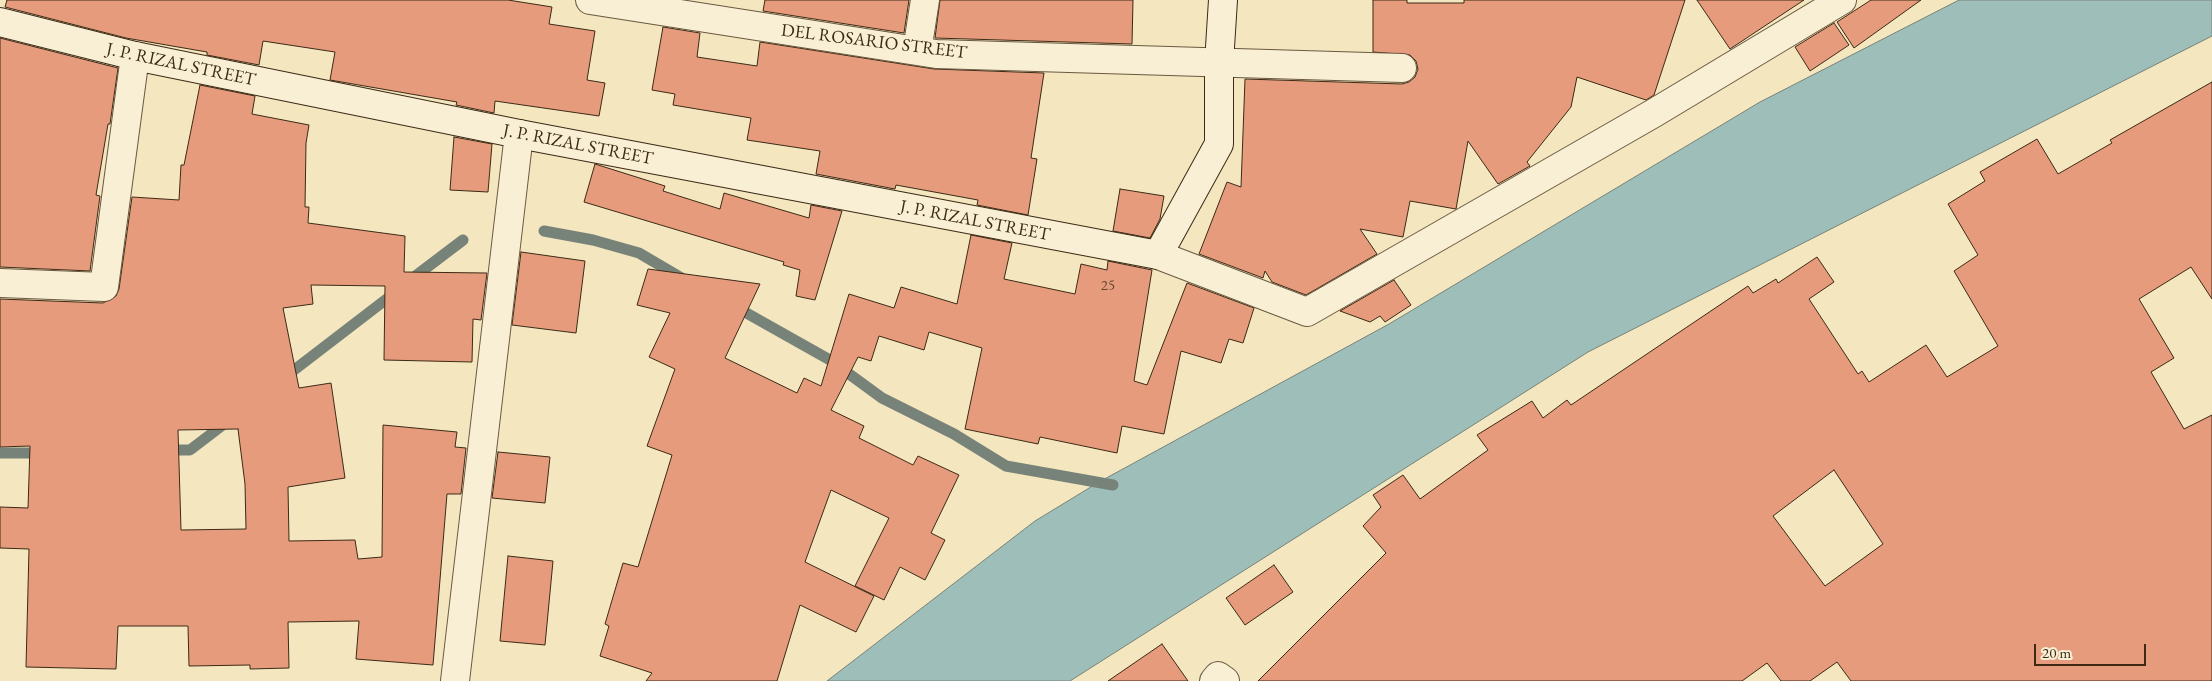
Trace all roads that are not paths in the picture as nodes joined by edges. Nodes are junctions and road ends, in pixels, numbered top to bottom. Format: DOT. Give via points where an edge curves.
graph roads {
  1 [pos="590,0"];
  2 [pos="925,0"];
  3 [pos="1223,0"];
  4 [pos="1842,0"];
  5 [pos="0,22"];
  6 [pos="918,51"];
  7 [pos="135,56"];
  8 [pos="1219,62"];
  9 [pos="1402,68"];
  10 [pos="519,134"];
  11 [pos="1158,255"];
  12 [pos="0,283"];
  13 [pos="455,681"];
  1 -- 6 [label="street, DEL ROSARIO STREET"];
  2 -- 6 [label="street"];
  3 -- 8 [label="street"];
  4 -- 11 [label="street, J. P. RIZAL STREET" via="1654,113 1306,312"];
  5 -- 7 [label="street, J. P. RIZAL STREET"];
  6 -- 8 [label="street, DEL ROSARIO STREET"];
  7 -- 10 [label="street, J. P. RIZAL STREET"];
  7 -- 12 [label="street" via="104,287"];
  8 -- 9 [label="street, DEL ROSARIO STREET"];
  8 -- 11 [label="street" via="1219,144"];
  10 -- 11 [label="street, J. P. RIZAL STREET"];
  10 -- 13 [label="street"];
}
